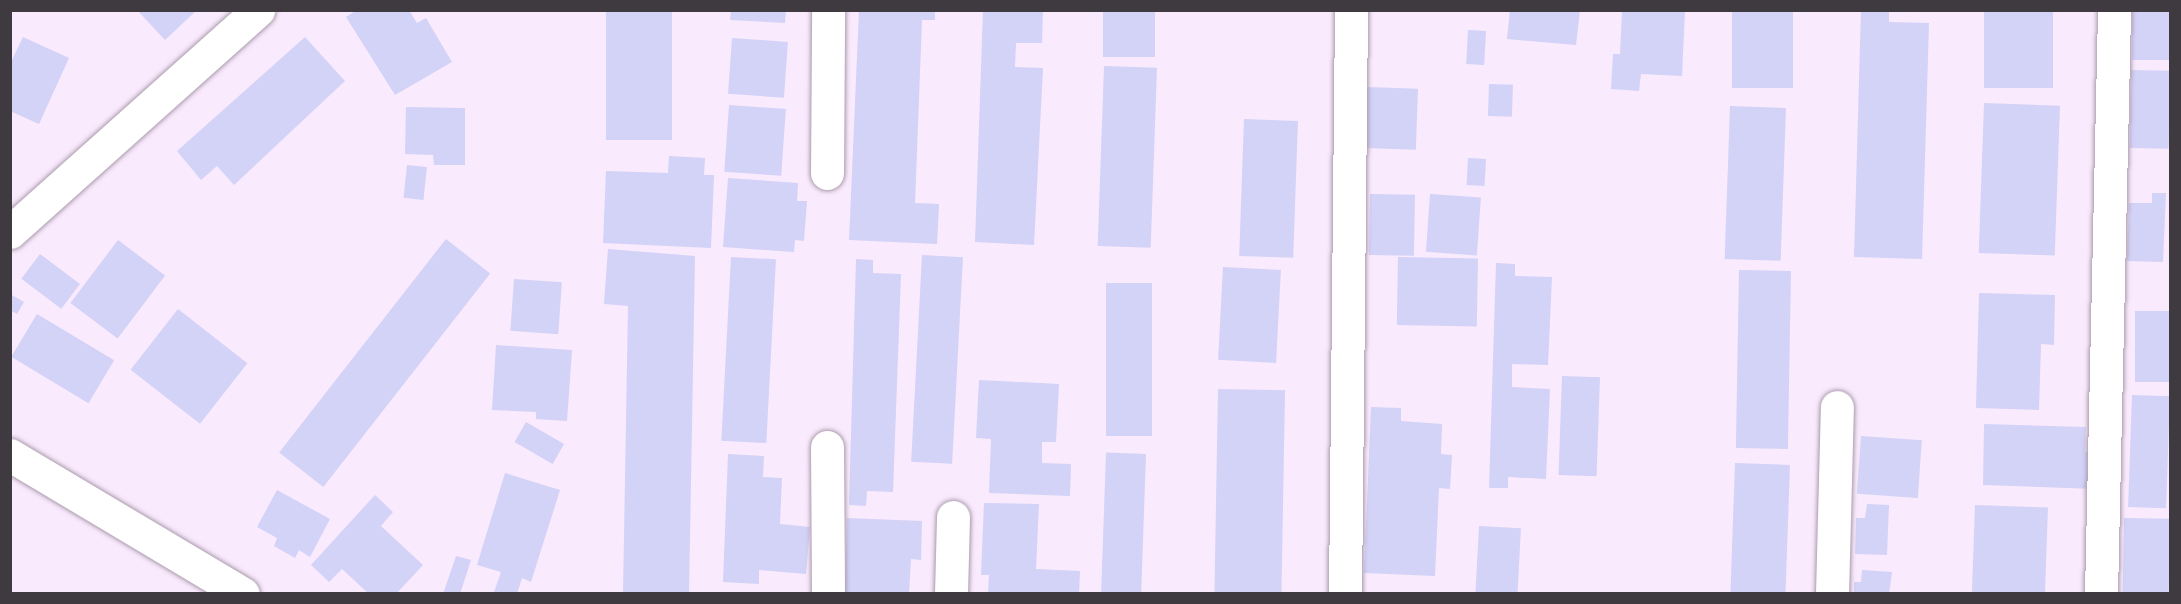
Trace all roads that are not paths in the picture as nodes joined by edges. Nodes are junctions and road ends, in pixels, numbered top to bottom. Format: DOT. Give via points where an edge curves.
graph roads {
  1 [pos="258,10"];
  2 [pos="828,10"];
  3 [pos="1351,10"];
  4 [pos="2114,10"];
  5 [pos="827,173"];
  6 [pos="10,232"];
  7 [pos="1837,407"];
  8 [pos="827,447"];
  9 [pos="10,454"];
  10 [pos="953,518"];
  11 [pos="243,594"];
  12 [pos="828,594"];
  13 [pos="951,594"];
  14 [pos="1345,594"];
  15 [pos="1832,594"];
  16 [pos="2101,594"];
  1 -- 6 [label="street"];
  2 -- 5 [label="street"];
  3 -- 14 [label="street"];
  4 -- 16 [label="street"];
  7 -- 15 [label="street"];
  8 -- 12 [label="street"];
  9 -- 11 [label="street"];
  10 -- 13 [label="street"];
}
